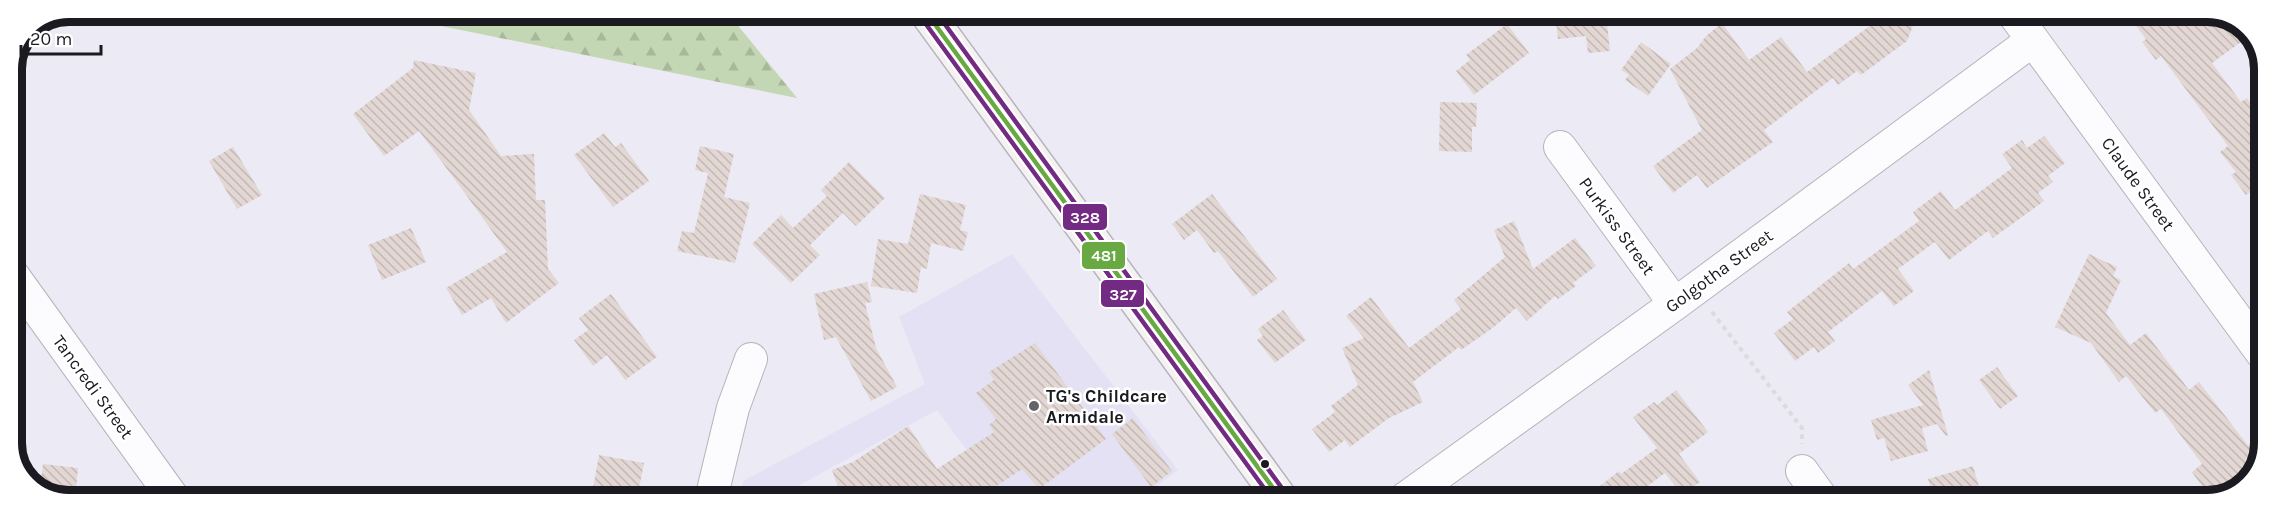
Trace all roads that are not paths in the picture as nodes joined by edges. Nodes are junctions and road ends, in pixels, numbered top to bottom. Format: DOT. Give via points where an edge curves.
graph roads {
  1 [pos="933,22"];
  2 [pos="2020,22"];
  3 [pos="2033,40"];
  4 [pos="1560,147"];
  5 [pos="23,289"];
  6 [pos="1675,304"];
  7 [pos="2254,342"];
  8 [pos="751,359"];
  9 [pos="1802,471"];
  10 [pos="168,490"];
  11 [pos="713,490"];
  12 [pos="1274,490"];
  13 [pos="1417,490"];
  14 [pos="1816,490"];
  1 -- 12 [label="street"];
  2 -- 3 [label="street, Claude Street"];
  3 -- 6 [label="street, Golgotha Street"];
  3 -- 7 [label="street, Claude Street"];
  4 -- 6 [label="street, Purkiss Street"];
  5 -- 10 [label="street, Tancredi Street"];
  6 -- 13 [label="street, Golgotha Street"];
  8 -- 11 [label="street" via="733,408"];
  9 -- 14 [label="street"];
}
